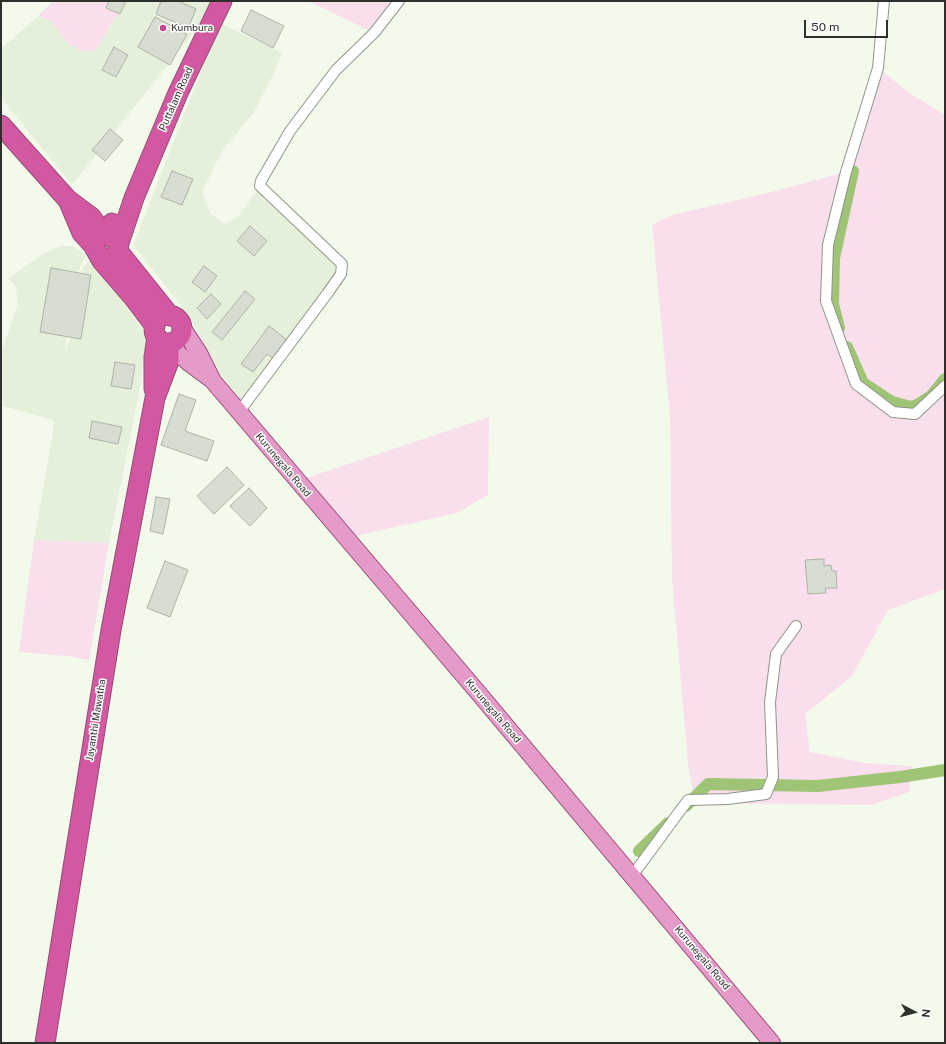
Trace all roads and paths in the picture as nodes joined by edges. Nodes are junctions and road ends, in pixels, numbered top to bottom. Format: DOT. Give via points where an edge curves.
graph roads {
  1 [pos="222,1"];
  2 [pos="399,1"];
  3 [pos="884,1"];
  4 [pos="1,125"];
  5 [pos="107,247"];
  6 [pos="168,332"];
  7 [pos="945,386"];
  8 [pos="239,412"];
  9 [pos="796,626"];
  10 [pos="632,876"];
  11 [pos="45,1043"];
  12 [pos="772,1043"];
  1 -- 5 [label="highway, Puttalam Road" via="178,93 134,198"];
  2 -- 8 [label="street" via="374,33 336,70 290,131 261,181 260,186 342,264 341,274"];
  3 -- 7 [label="street" via="878,68 846,172 828,245 826,301 856,384 893,412 915,414"];
  4 -- 5 [label="highway" via="68,200 82,233"];
  5 -- 6 [label="highway" via="133,296"];
  6 -- 8 [label="main road, Kurunegala Road" via="199,353 212,380"];
  6 -- 11 [label="highway, Jayanthi Mawatha" via="154,357 155,398 111,630"];
  8 -- 10 [label="main road, Kurunegala Road"];
  9 -- 10 [label="street" via="776,654 770,702 773,777 766,794 728,799 688,800"];
  10 -- 12 [label="main road, Kurunegala Road"];
}
